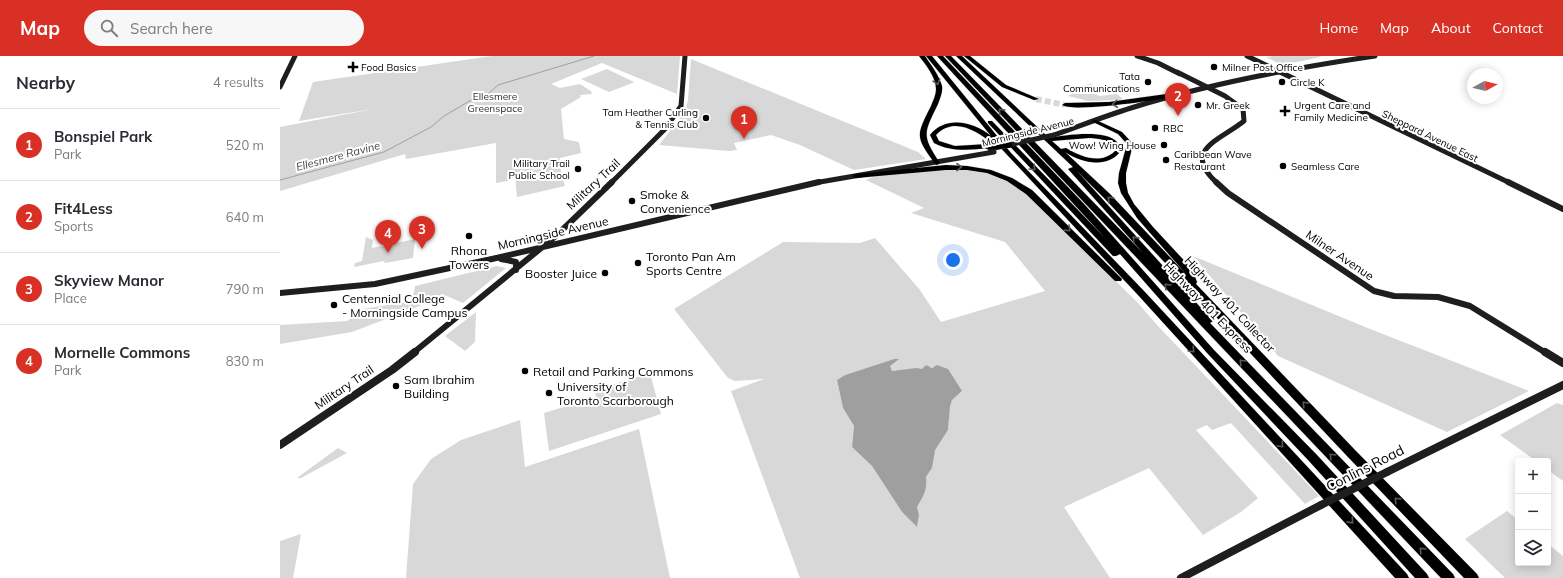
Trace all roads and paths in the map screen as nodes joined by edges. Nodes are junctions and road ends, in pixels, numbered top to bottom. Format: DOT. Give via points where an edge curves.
graph roads {
  1 [pos="685,56"];
  2 [pos="922,56"];
  3 [pos="929,56"];
  4 [pos="940,56"];
  5 [pos="948,56"];
  6 [pos="959,56"];
  7 [pos="967,56"];
  8 [pos="1137,56"];
  9 [pos="1247,56"];
  10 [pos="1375,56"];
  11 [pos="293,57"];
  12 [pos="940,68"];
  13 [pos="1281,73"];
  14 [pos="280,86"];
  15 [pos="1210,90"];
  16 [pos="1181,94"];
  17 [pos="1036,99"];
  18 [pos="1065,105"];
  19 [pos="1097,122"];
  20 [pos="1054,138"];
  21 [pos="1009,145"];
  22 [pos="991,149"];
  23 [pos="1009,154"];
  24 [pos="936,161"];
  25 [pos="856,176"];
  26 [pos="829,180"];
  27 [pos="1563,209"];
  28 [pos="557,235"];
  29 [pos="569,241"];
  30 [pos="540,248"];
  31 [pos="492,259"];
  32 [pos="516,270"];
  33 [pos="1195,287"];
  34 [pos="280,293"];
  35 [pos="1166,321"];
  36 [pos="1215,333"];
  37 [pos="1211,352"];
  38 [pos="1563,363"];
  39 [pos="1563,385"];
  40 [pos="280,445"];
  41 [pos="1180,578"];
  42 [pos="1403,578"];
  43 [pos="1423,578"];
  44 [pos="1449,578"];
  45 [pos="1473,578"];
  1 -- 28 [label="main road, Military Trail" via="682,102 675,117 650,147"];
  2 -- 24 [label="highway, one-way" via="939,86 938,96 922,130 924,141"];
  3 -- 12 [label="highway"];
  4 -- 37 [label="highway, Highway 401 Express" via="1082,207"];
  36 -- 5 [label="highway, Highway 401 Express, one-way"];
  6 -- 20 [label="highway, Highway 401 Collector"];
  7 -- 17 [label="highway" via="1004,86"];
  8 -- 15 [label="main road, Milner Avenue" via="1177,72"];
  9 -- 13 [label="main road, Sheppard Avenue East"];
  10 -- 13 [label="main road, Morningside Avenue"];
  11 -- 14 [label="main road"];
  12 -- 23 [label="highway"];
  12 -- 37 [label="highway, one-way"];
  13 -- 15 [label="main road, Morningside Avenue"];
  13 -- 27 [label="main road, Sheppard Avenue East"];
  15 -- 16 [label="main road, Morningside Avenue"];
  15 -- 19 [label="main road, Morningside Avenue"];
  15 -- 38 [label="main road, Milner Avenue" via="1236,103 1245,114 1244,121 1208,145 1202,156 1206,173 1228,193 1339,269 1378,292 1408,297 1438,297 1470,306"];
  16 -- 18 [label="highway, one-way" via="1115,104"];
  16 -- 19 [label="main road, Morningside Avenue"];
  19 -- 20 [label="main road, Morningside Avenue"];
  19 -- 33 [label="highway" via="1120,133 1130,144 1121,175 1123,193 1136,212 1189,271"];
  20 -- 20 [label="highway" via="1098,137 1113,142 1118,146 1118,151 1115,156 1108,159 1082,159 1072,155"];
  20 -- 21 [label="main road, Morningside Avenue, bridge"];
  20 -- 22 [label="main road, Morningside Avenue"];
  33 -- 20 [label="highway, Highway 401 Collector, one-way"];
  36 -- 20 [label="highway, one-way" via="1207,319 1048,144"];
  21 -- 22 [label="highway, bridge"];
  22 -- 23 [label="highway" via="946,147 936,142 933,135 938,129 946,126 969,126 982,132"];
  22 -- 24 [label="main road, Morningside Avenue"];
  23 -- 35 [label="highway"];
  24 -- 25 [label="main road, Morningside Avenue"];
  24 -- 26 [label="main road, Morningside Avenue" via="878,167 840,175"];
  25 -- 26 [label="main road, Morningside Avenue"];
  25 -- 35 [label="highway, one-way" via="962,167 983,169 1006,176 1029,192 1132,292"];
  26 -- 29 [label="main road, Morningside Avenue"];
  28 -- 29 [label="main road" via="560,239"];
  28 -- 30 [label="main road, Military Trail"];
  29 -- 30 [label="main road, Morningside Avenue"];
  30 -- 31 [label="main road, Morningside Avenue"];
  30 -- 32 [label="main road, Military Trail"];
  31 -- 32 [label="main road" via="514,261 517,265"];
  31 -- 34 [label="main road, Morningside Avenue" via="375,284"];
  32 -- 40 [label="main road, Military Trail" via="392,370"];
  45 -- 33 [label="highway, Highway 401 Collector, one-way"];
  35 -- 42 [label="highway, one-way"];
  44 -- 36 [label="highway, Highway 401 Express, one-way"];
  37 -- 43 [label="highway, Highway 401 Express"];
  39 -- 41 [label="main road, Conlins Road, bridge"];
}
